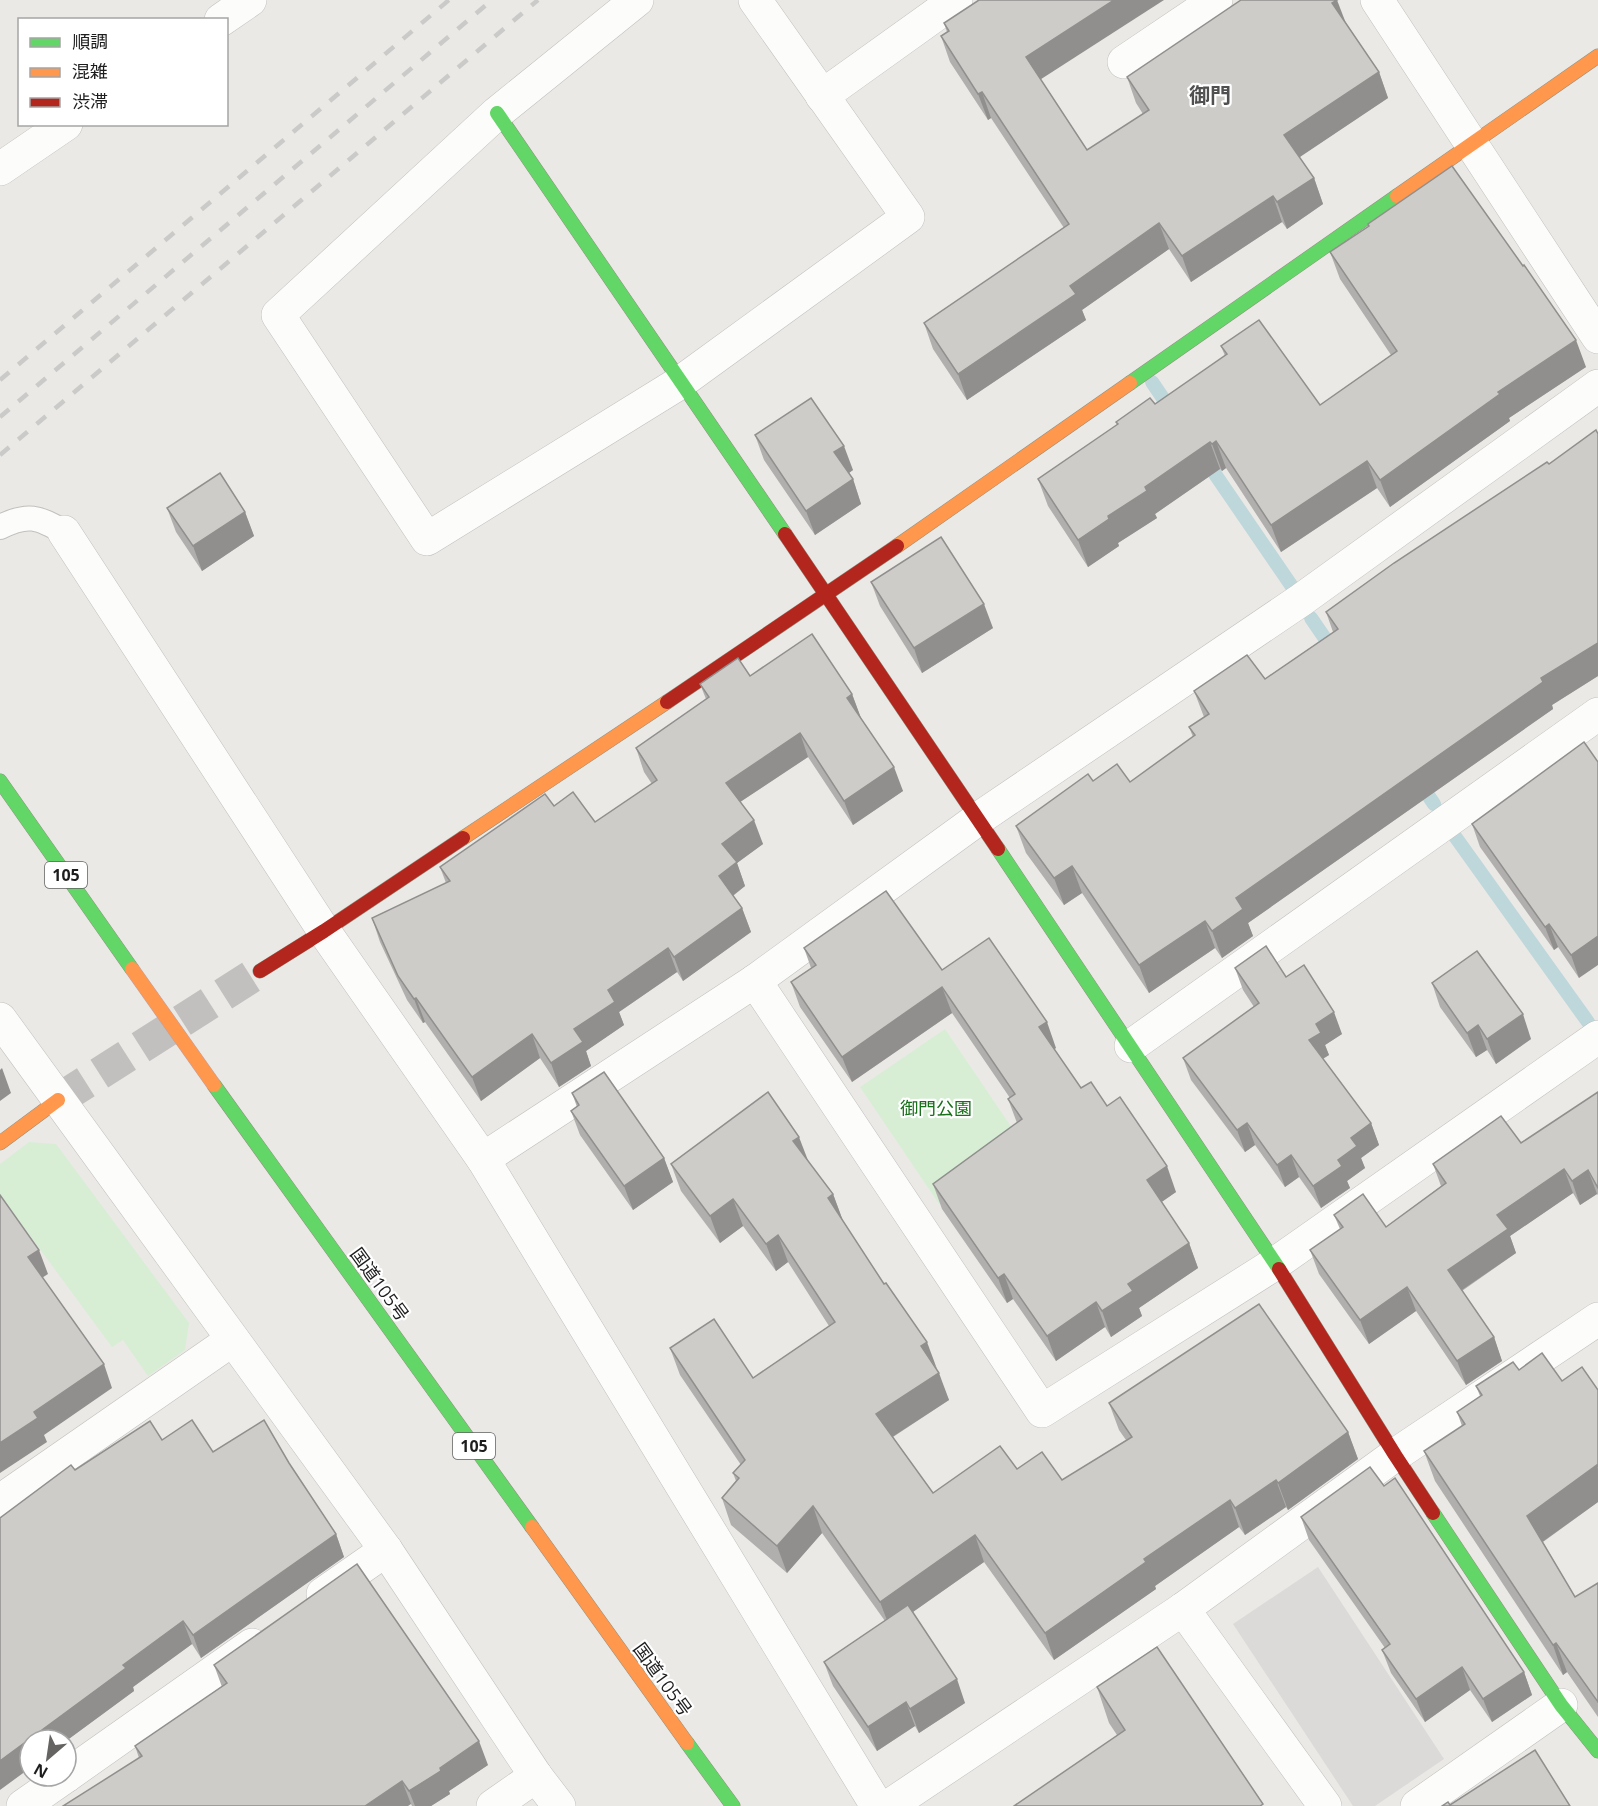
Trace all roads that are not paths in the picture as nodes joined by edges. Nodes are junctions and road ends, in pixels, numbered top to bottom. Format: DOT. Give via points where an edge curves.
graph roads {
  1 [pos="250,0"];
  2 [pos="637,0"];
  3 [pos="755,0"];
  4 [pos="956,0"];
  5 [pos="1216,0"];
  6 [pos="1388,4"];
  7 [pos="224,18"];
  8 [pos="1598,56"];
  9 [pos="1124,62"];
  10 [pos="822,96"];
  11 [pos="496,113"];
  12 [pos="63,126"];
  13 [pos="1472,143"];
  14 [pos="0,169"];
  15 [pos="1598,337"];
  16 [pos="681,382"];
  17 [pos="1598,386"];
  18 [pos="0,527"];
  19 [pos="64,532"];
  20 [pos="827,595"];
  21 [pos="1598,714"];
  22 [pos="0,781"];
  23 [pos="978,819"];
  24 [pos="324,931"];
  25 [pos="260,971"];
  26 [pos="755,981"];
  27 [pos="0,1018"];
  28 [pos="1598,1037"];
  29 [pos="1131,1046"];
  30 [pos="58,1100"];
  31 [pos="0,1143"];
  32 [pos="483,1159"];
  33 [pos="1276,1263"];
  34 [pos="1598,1319"];
  35 [pos="232,1340"];
  36 [pos="1395,1455"];
  37 [pos="0,1501"];
  38 [pos="386,1550"];
  39 [pos="1183,1609"];
  40 [pos="1561,1705"];
  41 [pos="1598,1751"];
  42 [pos="78,1768"];
  43 [pos="536,1776"];
  44 [pos="49,1788"];
  45 [pos="23,1806"];
  46 [pos="493,1806"];
  47 [pos="560,1806"];
  48 [pos="733,1806"];
  49 [pos="877,1806"];
  50 [pos="889,1806"];
  51 [pos="1324,1806"];
  52 [pos="1417,1806"];
  1 -- 7 [label="street"];
  2 -- 11 [label="street"];
  3 -- 10 [label="street"];
  4 -- 10 [label="street"];
  5 -- 9 [label="street"];
  6 -- 13 [label="street"];
  8 -- 13 [label="main road"];
  10 -- 16 [label="street" via="908,217"];
  11 -- 16 [label="main road"];
  11 -- 16 [label="street" via="278,315 427,539"];
  12 -- 14 [label="street"];
  13 -- 15 [label="street"];
  13 -- 20 [label="main road"];
  16 -- 20 [label="main road"];
  17 -- 23 [label="street" via="1301,600"];
  18 -- 19 [label="lane" via="16,519 42,520"];
  19 -- 24 [label="street"];
  20 -- 23 [label="main road"];
  20 -- 24 [label="main road"];
  21 -- 29 [label="street"];
  22 -- 48 [label="main road, 国道105号 / 105, bridge"];
  23 -- 26 [label="street"];
  23 -- 29 [label="main road"];
  24 -- 25 [label="main road"];
  24 -- 32 [label="street"];
  26 -- 32 [label="street"];
  26 -- 33 [label="street" via="1042,1411"];
  27 -- 30 [label="street"];
  28 -- 33 [label="street"];
  29 -- 33 [label="main road"];
  30 -- 31 [label="main road"];
  30 -- 35 [label="street"];
  32 -- 49 [label="street"];
  33 -- 36 [label="main road"];
  34 -- 36 [label="street"];
  35 -- 37 [label="street"];
  35 -- 38 [label="street"];
  36 -- 39 [label="street"];
  36 -- 40 [label="main road"];
  38 -- 42 [label="street"];
  38 -- 43 [label="street"];
  39 -- 50 [label="street"];
  39 -- 51 [label="street"];
  40 -- 41 [label="main road"];
  40 -- 52 [label="street"];
  43 -- 46 [label="street"];
  43 -- 47 [label="street"];
  44 -- 45 [label="street"];
}
